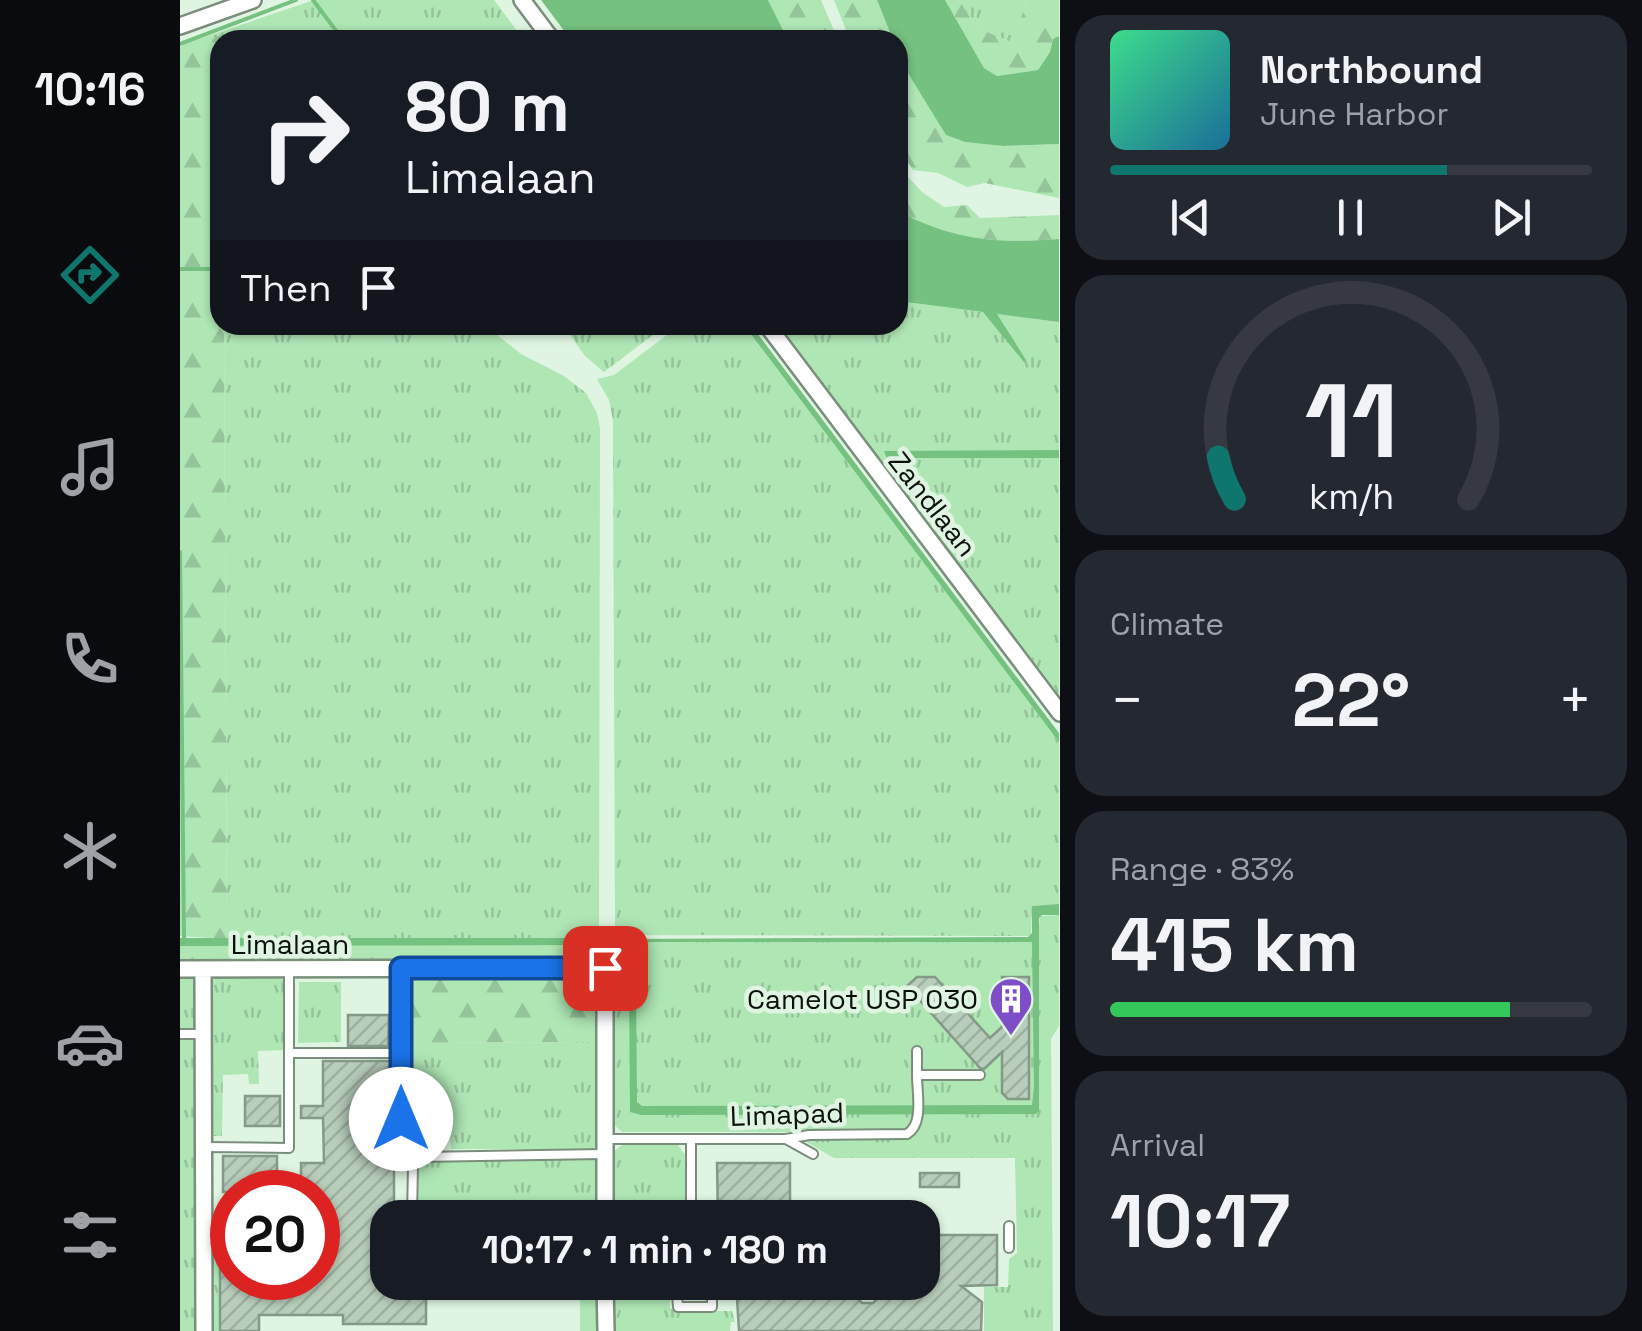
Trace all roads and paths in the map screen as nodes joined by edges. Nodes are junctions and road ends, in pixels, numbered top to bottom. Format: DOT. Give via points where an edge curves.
graph roads {
  1 [pos="253,0"];
  2 [pos="522,0"];
  3 [pos="180,26"];
  4 [pos="544,30"];
  5 [pos="775,335"];
  6 [pos="1060,713"];
  7 [pos="401,968"];
  8 [pos="289,969"];
  9 [pos="180,970"];
  10 [pos="203,970"];
  11 [pos="180,1034"];
  12 [pos="203,1034"];
  13 [pos="917,1051"];
  14 [pos="401,1052"];
  15 [pos="289,1053"];
  16 [pos="917,1075"];
  17 [pos="980,1075"];
  18 [pos="692,1139"];
  19 [pos="786,1139"];
  20 [pos="604,1146"];
  21 [pos="203,1148"];
  22 [pos="402,1152"];
  23 [pos="813,1154"];
  24 [pos="412,1200"];
  25 [pos="605,1200"];
  26 [pos="692,1200"];
  27 [pos="1009,1226"];
  28 [pos="1009,1248"];
  29 [pos="605,1300"];
  30 [pos="677,1300"];
  31 [pos="712,1300"];
  32 [pos="204,1331"];
  33 [pos="606,1331"];
  1 -- 3 [label="street"];
  2 -- 4 [label="street"];
  5 -- 6 [label="street, Zandlaan"];
  7 -- 8 [label="street, Limalaan"];
  7 -- 14 [label="lane"];
  7 -- 20 [label="street, Limalaan" via="605,968"];
  8 -- 10 [label="street, Limalaan"];
  8 -- 15 [label="lane"];
  9 -- 10 [label="street, Limalaan"];
  10 -- 12 [label="street"];
  11 -- 12 [label="lane"];
  12 -- 21 [label="street"];
  13 -- 16 [label="lane, Limapad"];
  14 -- 15 [label="lane"];
  14 -- 22 [label="lane"];
  15 -- 21 [label="lane" via="289,1148"];
  16 -- 17 [label="lane"];
  16 -- 19 [label="lane, Limapad" via="916,1128 906,1134"];
  18 -- 19 [label="lane, Limapad"];
  18 -- 20 [label="lane, Limapad"];
  18 -- 26 [label="lane"];
  19 -- 23 [label="lane"];
  20 -- 24 [label="lane" via="419,1157 412,1165"];
  20 -- 25 [label="street, Limalaan"];
  21 -- 32 [label="street"];
  27 -- 28 [label="lane"];
  29 -- 33 [label="street"];
  30 -- 31 [label="lane" via="678,1307 712,1307"];
}
